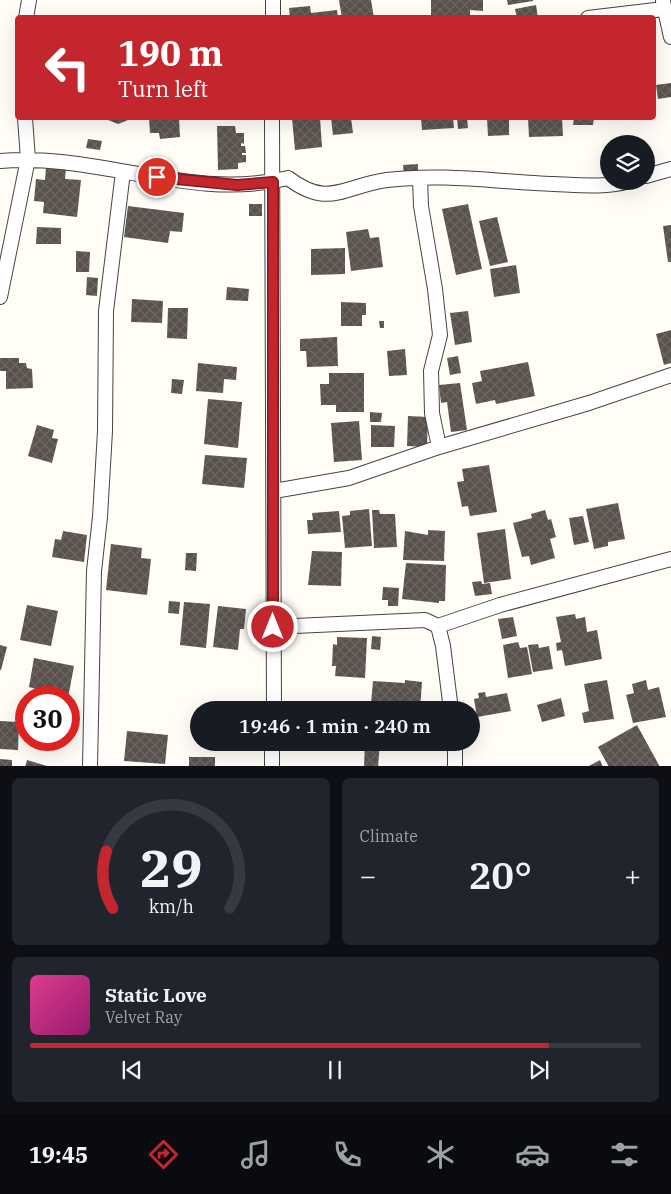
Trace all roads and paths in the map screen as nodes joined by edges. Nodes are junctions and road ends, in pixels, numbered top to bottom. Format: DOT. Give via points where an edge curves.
graph roads {
  1 [pos="29,0"];
  2 [pos="273,0"];
  3 [pos="664,4"];
  4 [pos="26,15"];
  5 [pos="273,15"];
  6 [pos="604,15"];
  7 [pos="671,37"];
  8 [pos="25,120"];
  9 [pos="272,120"];
  10 [pos="28,158"];
  11 [pos="0,161"];
  12 [pos="671,169"];
  13 [pos="123,172"];
  14 [pos="655,173"];
  15 [pos="420,178"];
  16 [pos="273,182"];
  17 [pos="600,184"];
  18 [pos="0,297"];
  19 [pos="671,375"];
  20 [pos="439,448"];
  21 [pos="274,491"];
  22 [pos="671,559"];
  23 [pos="438,626"];
  24 [pos="273,627"];
  25 [pos="274,701"];
  26 [pos="450,701"];
  27 [pos="272,751"];
  28 [pos="455,751"];
  29 [pos="90,766"];
  30 [pos="272,766"];
  31 [pos="455,766"];
  1 -- 4 [label="street"];
  2 -- 5 [label="street"];
  3 -- 6 [label="street"];
  3 -- 7 [label="street"];
  8 -- 10 [label="street"];
  9 -- 16 [label="street"];
  10 -- 11 [label="street"];
  10 -- 13 [label="street"];
  10 -- 18 [label="street"];
  12 -- 14 [label="street"];
  13 -- 16 [label="street" via="237,185"];
  13 -- 29 [label="street" via="106,311 105,431 94,571"];
  15 -- 16 [label="street" via="371,183 330,195 304,190 288,178"];
  15 -- 17 [label="street" via="579,186"];
  15 -- 20 [label="street" via="421,206 440,335 431,371 432,413"];
  16 -- 21 [label="street"];
  19 -- 20 [label="street"];
  20 -- 21 [label="street" via="349,478"];
  21 -- 24 [label="street"];
  22 -- 23 [label="street" via="500,605"];
  23 -- 24 [label="street" via="425,620 392,620"];
  23 -- 26 [label="street" via="444,646"];
  24 -- 25 [label="street"];
  27 -- 30 [label="street"];
  28 -- 31 [label="street"];
}
